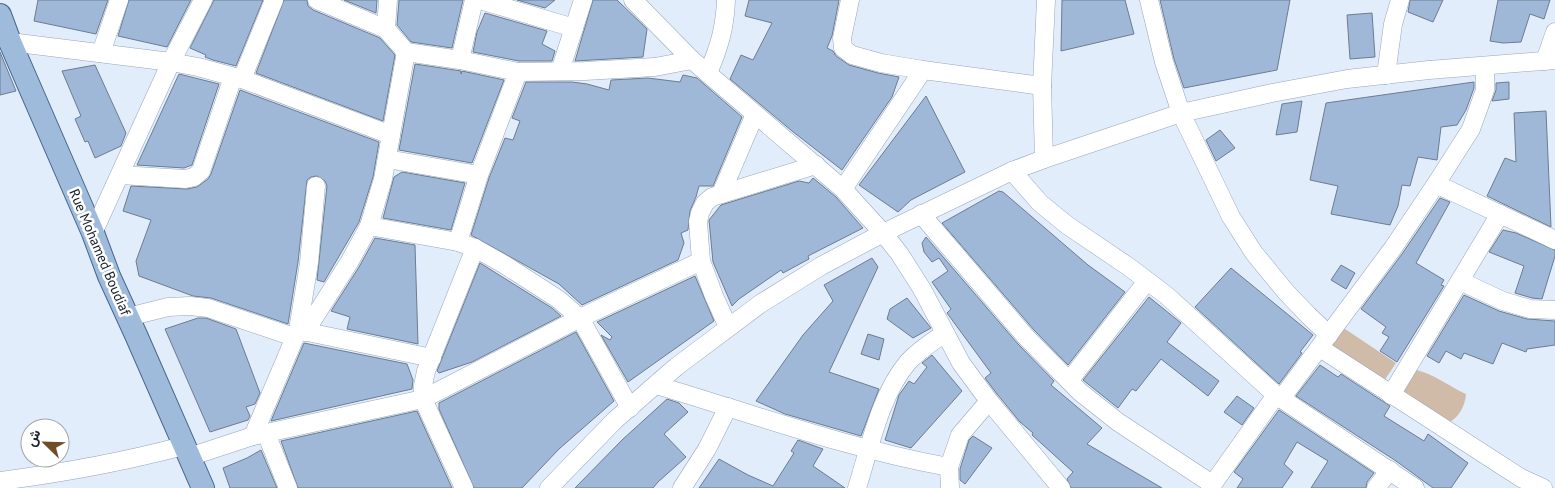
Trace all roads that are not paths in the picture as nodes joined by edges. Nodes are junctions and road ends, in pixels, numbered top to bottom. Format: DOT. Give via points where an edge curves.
graph roads {
  1 [pos="119,0"];
  2 [pos="203,0"];
  3 [pos="274,0"];
  4 [pos="317,0"];
  5 [pos="388,0"];
  6 [pos="474,0"];
  7 [pos="480,0"];
  8 [pos="583,0"];
  9 [pos="633,0"];
  10 [pos="726,0"];
  11 [pos="850,0"];
  12 [pos="1046,0"];
  13 [pos="1149,0"];
  14 [pos="1400,0"];
  15 [pos="0,15"];
  16 [pos="574,28"];
  17 [pos="386,29"];
  18 [pos="1555,32"];
  19 [pos="669,36"];
  20 [pos="10,42"];
  21 [pos="101,52"];
  22 [pos="406,52"];
  23 [pos="460,60"];
  24 [pos="692,60"];
  25 [pos="1550,60"];
  26 [pos="171,62"];
  27 [pos="1485,66"];
  28 [pos="655,67"];
  29 [pos="923,70"];
  30 [pos="560,71"];
  31 [pos="518,72"];
  32 [pos="708,73"];
  33 [pos="1386,75"];
  34 [pos="237,78"];
  35 [pos="1042,86"];
  36 [pos="1181,113"];
  37 [pos="756,114"];
  38 [pos="391,136"];
  39 [pos="387,159"];
  40 [pos="1044,159"];
  41 [pos="816,165"];
  42 [pos="1012,171"];
  43 [pos="120,175"];
  44 [pos="479,175"];
  45 [pos="1436,184"];
  46 [pos="316,186"];
  47 [pos="843,189"];
  48 [pos="721,194"];
  49 [pos="921,214"];
  50 [pos="1500,214"];
  51 [pos="369,226"];
  52 [pos="93,233"];
  53 [pos="883,233"];
  54 [pos="1555,240"];
  55 [pos="458,242"];
  56 [pos="475,248"];
  57 [pos="701,261"];
  58 [pos="1147,280"];
  59 [pos="1460,281"];
  60 [pos="1555,310"];
  61 [pos="128,317"];
  62 [pos="580,318"];
  63 [pos="728,327"];
  64 [pos="299,333"];
  65 [pos="945,333"];
  66 [pos="1324,341"];
  67 [pos="432,358"];
  68 [pos="1069,381"];
  69 [pos="656,385"];
  70 [pos="1391,395"];
  71 [pos="1279,397"];
  72 [pos="424,399"];
  73 [pos="988,400"];
  74 [pos="728,407"];
  75 [pos="630,408"];
  76 [pos="260,435"];
  77 [pos="869,449"];
  78 [pos="186,451"];
  79 [pos="949,467"];
  80 [pos="1390,470"];
  81 [pos="0,481"];
  82 [pos="1211,486"];
  83 [pos="203,488"];
  84 [pos="288,488"];
  85 [pos="464,488"];
  86 [pos="549,488"];
  87 [pos="682,488"];
  88 [pos="857,488"];
  89 [pos="950,488"];
  90 [pos="1061,488"];
  91 [pos="1376,488"];
  92 [pos="1415,488"];
  93 [pos="1543,488"];
  1 -- 21 [label="street"];
  2 -- 26 [label="street"];
  3 -- 34 [label="street"];
  4 -- 17 [label="street"];
  5 -- 17 [label="street"];
  6 -- 23 [label="street"];
  7 -- 16 [label="street"];
  8 -- 16 [label="street"];
  9 -- 19 [label="street"];
  10 -- 32 [label="street" via="725,22"];
  11 -- 29 [label="street" via="843,48 852,55 881,63"];
  12 -- 35 [label="street"];
  13 -- 36 [label="street"];
  14 -- 33 [label="street"];
  15 -- 20 [label="main road, Rue Mohamed Boudiaf"];
  16 -- 30 [label="street"];
  17 -- 22 [label="street"];
  18 -- 25 [label="street"];
  19 -- 24 [label="street"];
  19 -- 28 [label="street"];
  20 -- 21 [label="street"];
  20 -- 52 [label="main road, Rue Mohamed Boudiaf"];
  21 -- 26 [label="street"];
  22 -- 23 [label="street"];
  22 -- 38 [label="street"];
  23 -- 31 [label="street"];
  24 -- 28 [label="street"];
  24 -- 32 [label="street"];
  25 -- 27 [label="street"];
  26 -- 34 [label="street"];
  26 -- 43 [label="street"];
  27 -- 33 [label="street"];
  27 -- 45 [label="street" via="1485,90 1480,108 1471,129"];
  28 -- 30 [label="street"];
  29 -- 35 [label="street"];
  29 -- 47 [label="street"];
  30 -- 31 [label="street"];
  31 -- 44 [label="street"];
  32 -- 37 [label="street"];
  33 -- 36 [label="street" via="1346,79"];
  34 -- 38 [label="street"];
  34 -- 43 [label="street" via="201,171 194,177"];
  35 -- 40 [label="street"];
  36 -- 40 [label="street"];
  36 -- 66 [label="street" via="1230,217 1254,253"];
  37 -- 41 [label="street"];
  37 -- 48 [label="street"];
  38 -- 39 [label="street"];
  39 -- 44 [label="street"];
  39 -- 51 [label="street"];
  40 -- 42 [label="street"];
  41 -- 47 [label="street"];
  41 -- 48 [label="street"];
  42 -- 49 [label="street"];
  42 -- 58 [label="street" via="1047,209"];
  43 -- 52 [label="street"];
  44 -- 55 [label="street"];
  45 -- 50 [label="street"];
  45 -- 66 [label="street"];
  46 -- 64 [label="street"];
  47 -- 53 [label="street"];
  48 -- 57 [label="street" via="705,202 700,213"];
  49 -- 53 [label="street"];
  49 -- 68 [label="street" via="1026,337"];
  50 -- 54 [label="street"];
  50 -- 59 [label="street"];
  51 -- 55 [label="street"];
  51 -- 64 [label="street" via="350,261"];
  52 -- 61 [label="main road, Rue Mohamed Boudiaf" via="108,276"];
  53 -- 63 [label="street" via="821,266"];
  53 -- 65 [label="street" via="922,289"];
  55 -- 56 [label="street"];
  56 -- 62 [label="street" via="543,289"];
  56 -- 67 [label="street"];
  57 -- 62 [label="street"];
  57 -- 63 [label="street"];
  58 -- 68 [label="street"];
  58 -- 71 [label="street"];
  59 -- 60 [label="street" via="1503,301 1530,309"];
  59 -- 70 [label="street"];
  61 -- 64 [label="street" via="168,307 190,306"];
  61 -- 78 [label="main road, Rue Mohamed Boudiaf"];
  62 -- 72 [label="street"];
  62 -- 75 [label="street"];
  63 -- 69 [label="street"];
  64 -- 67 [label="street"];
  64 -- 76 [label="street"];
  65 -- 73 [label="street" via="961,363"];
  65 -- 77 [label="street" via="923,347 903,370 888,393"];
  66 -- 70 [label="street"];
  66 -- 71 [label="street"];
  67 -- 72 [label="street" via="425,379"];
  68 -- 82 [label="street" via="1118,422"];
  69 -- 74 [label="street"];
  69 -- 75 [label="street"];
  70 -- 93 [label="street" via="1521,478"];
  71 -- 80 [label="street"];
  71 -- 82 [label="street"];
  72 -- 76 [label="street"];
  72 -- 85 [label="street"];
  73 -- 79 [label="street" via="960,435"];
  73 -- 90 [label="street"];
  74 -- 77 [label="street"];
  74 -- 87 [label="street"];
  75 -- 86 [label="street"];
  76 -- 78 [label="street"];
  76 -- 84 [label="street"];
  77 -- 79 [label="street"];
  77 -- 88 [label="street"];
  78 -- 81 [label="street"];
  78 -- 83 [label="main road, Rue Mohamed Boudiaf"];
  79 -- 89 [label="street"];
  80 -- 91 [label="street"];
  80 -- 92 [label="street"];
}
